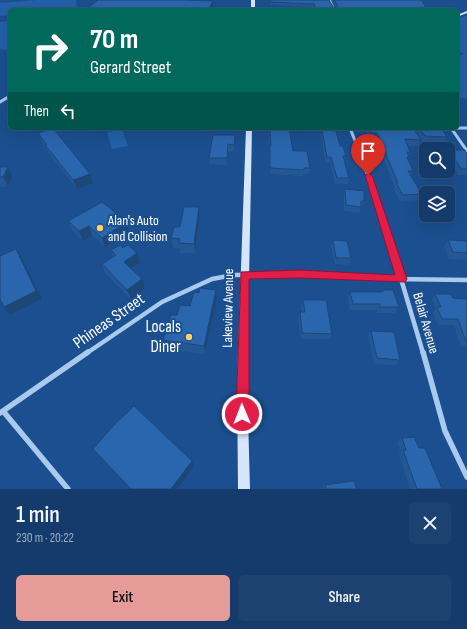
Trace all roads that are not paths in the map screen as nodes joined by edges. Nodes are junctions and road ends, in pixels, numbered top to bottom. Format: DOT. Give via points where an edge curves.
graph roads {
  1 [pos="248,130"];
  2 [pos="351,130"];
  3 [pos="452,130"];
  4 [pos="467,151"];
  5 [pos="244,275"];
  6 [pos="402,279"];
  7 [pos="467,280"];
  8 [pos="1,412"];
  9 [pos="467,477"];
  10 [pos="68,489"];
  11 [pos="244,489"];
  1 -- 5 [label="main road, Lakeview Avenue"];
  2 -- 6 [label="street, Belair Avenue" via="378,202"];
  3 -- 4 [label="street"];
  5 -- 6 [label="street, Phineas Street" via="300,274"];
  5 -- 8 [label="street, Phineas Street" via="212,279 162,302"];
  5 -- 11 [label="main road, Lakeview Avenue"];
  6 -- 7 [label="street, Phineas Street"];
  6 -- 9 [label="street, Belair Avenue" via="445,431"];
  8 -- 10 [label="street"];
}
